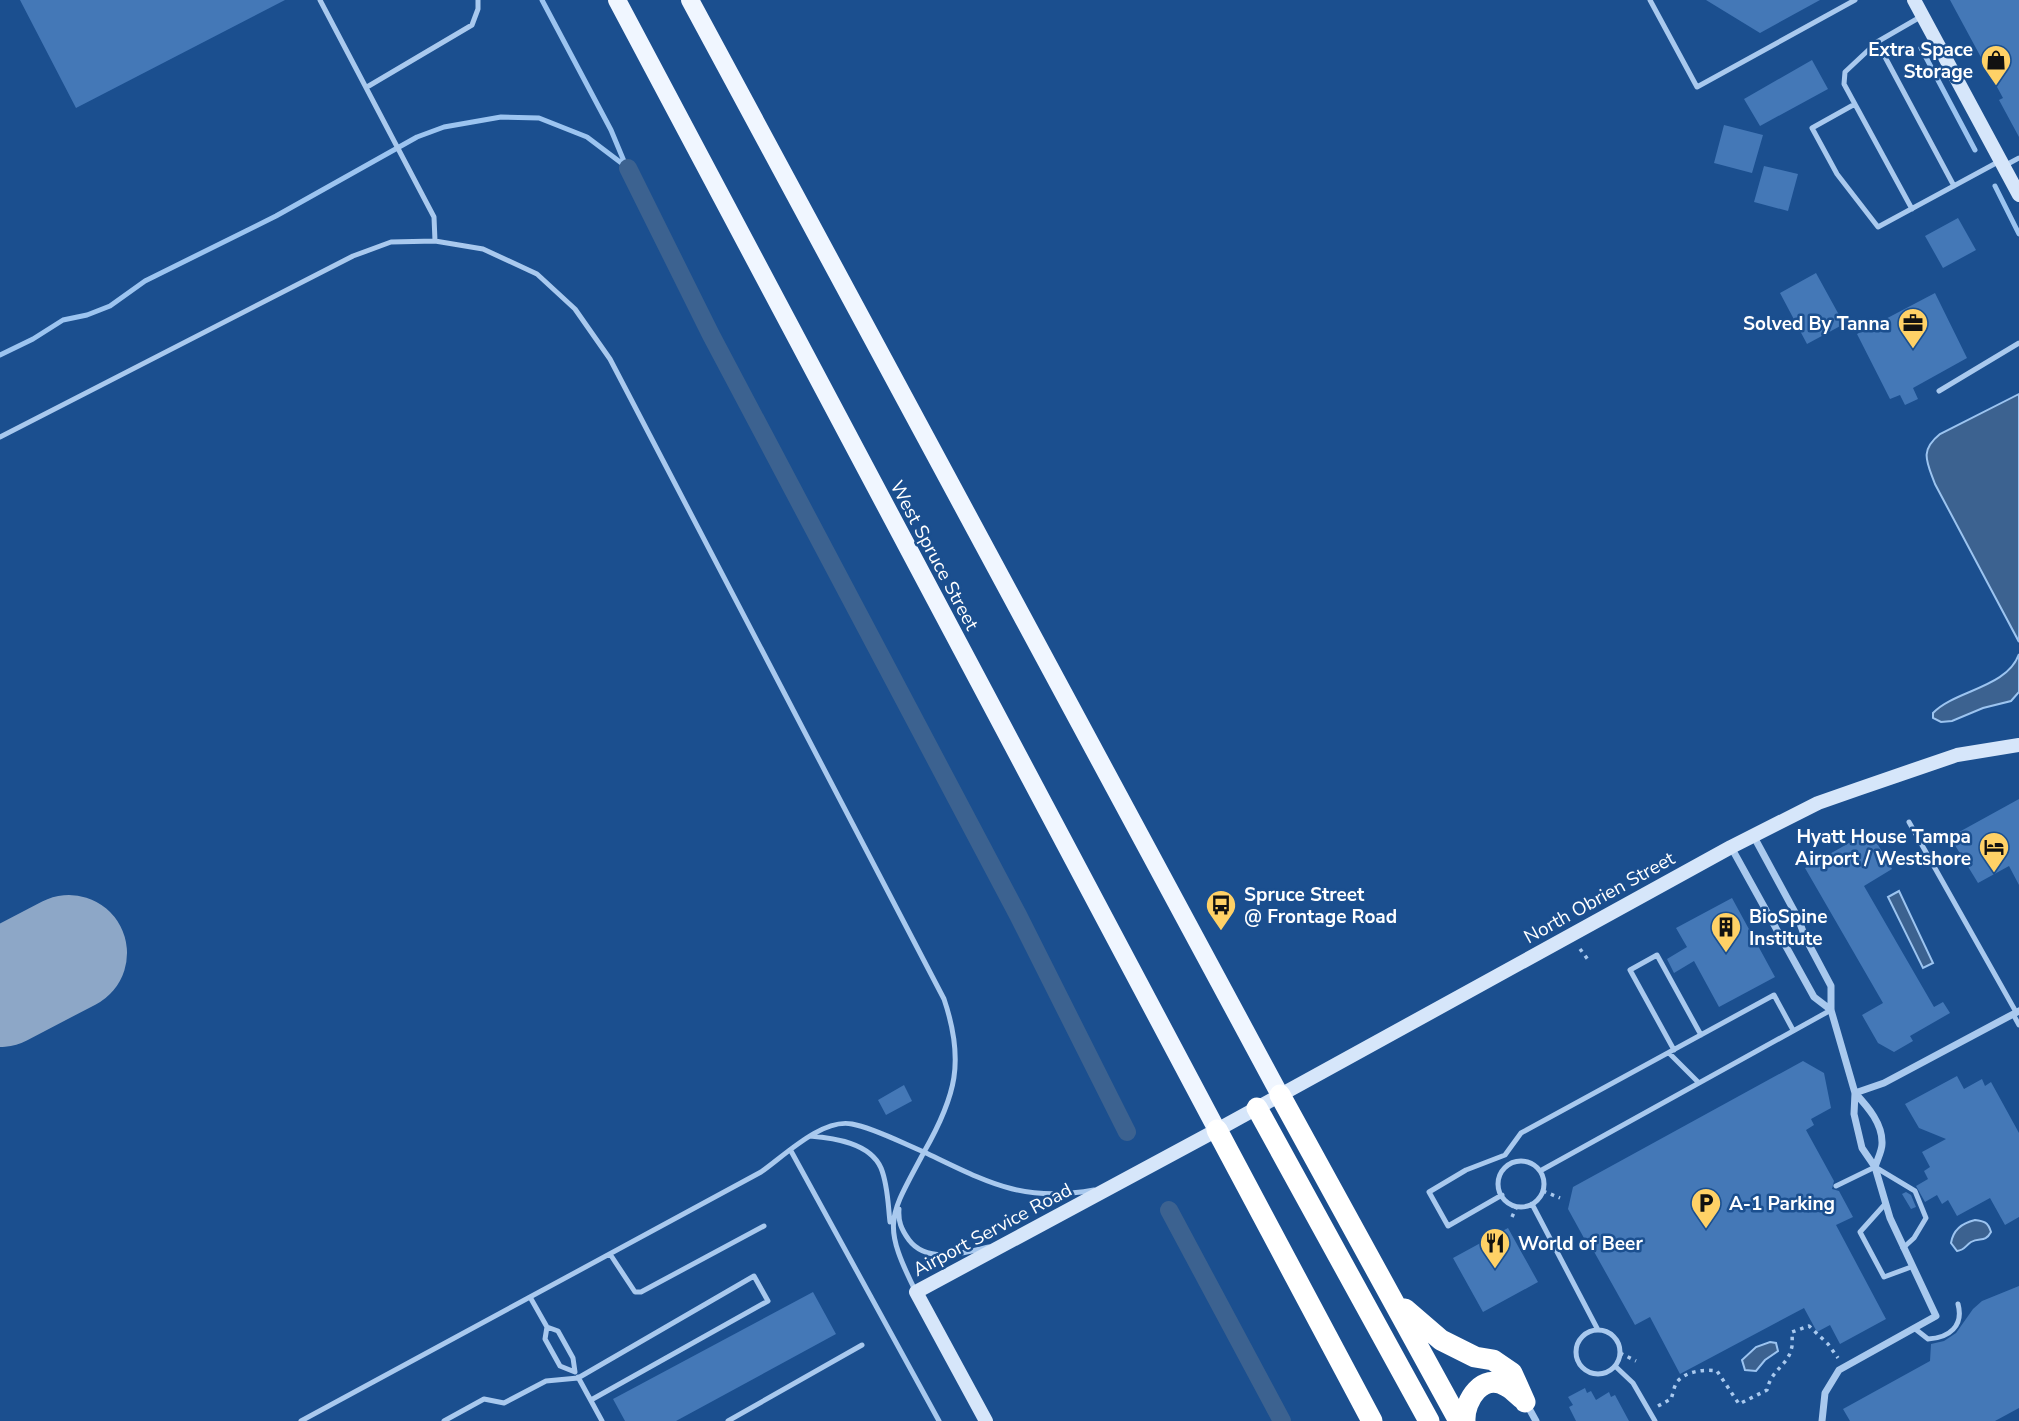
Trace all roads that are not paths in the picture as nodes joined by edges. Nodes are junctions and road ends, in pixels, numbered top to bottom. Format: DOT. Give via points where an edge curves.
graph roads {
  1 [pos="320,0"];
  2 [pos="478,0"];
  3 [pos="617,0"];
  4 [pos="690,0"];
  5 [pos="1650,0"];
  6 [pos="1855,0"];
  7 [pos="1914,0"];
  8 [pos="1922,16"];
  9 [pos="1877,43"];
  10 [pos="367,87"];
  11 [pos="1854,104"];
  12 [pos="2019,158"];
  13 [pos="2002,163"];
  14 [pos="1954,186"];
  15 [pos="2019,195"];
  16 [pos="1912,209"];
  17 [pos="435,241"];
  18 [pos="2019,343"];
  19 [pos="1939,391"];
  20 [pos="0,437"];
  21 [pos="2019,745"];
  22 [pos="1909,822"];
  23 [pos="1753,835"];
  24 [pos="1731,847"];
  25 [pos="1831,1010"];
  26 [pos="2016,1013"];
  27 [pos="2019,1025"];
  28 [pos="1793,1031"];
  29 [pos="1701,1035"];
  30 [pos="1671,1051"];
  31 [pos="1699,1083"];
  32 [pos="1855,1093"];
  33 [pos="1280,1095"];
  34 [pos="1257,1108"];
  35 [pos="1217,1130"];
  36 [pos="810,1136"];
  37 [pos="791,1151"];
  38 [pos="924,1152"];
  39 [pos="1505,1155"];
  40 [pos="1510,1164"];
  41 [pos="1875,1167"];
  42 [pos="1540,1171"];
  43 [pos="1111,1186"];
  44 [pos="1836,1186"];
  45 [pos="1502,1195"];
  46 [pos="900,1198"];
  47 [pos="1886,1203"];
  48 [pos="1532,1204"];
  49 [pos="764,1226"];
  50 [pos="894,1241"];
  51 [pos="1002,1245"];
  52 [pos="1903,1248"];
  53 [pos="610,1254"];
  54 [pos="1912,1267"];
  55 [pos="916,1292"];
  56 [pos="530,1297"];
  57 [pos="1393,1298"];
  58 [pos="1958,1304"];
  59 [pos="547,1327"];
  60 [pos="1914,1328"];
  61 [pos="1598,1330"];
  62 [pos="862,1345"];
  63 [pos="1615,1366"];
  64 [pos="577,1375"];
  65 [pos="591,1400"];
  66 [pos="1525,1402"];
  67 [pos="301,1421"];
  68 [pos="444,1421"];
  69 [pos="602,1421"];
  70 [pos="729,1421"];
  71 [pos="939,1421"];
  72 [pos="986,1421"];
  73 [pos="1372,1421"];
  74 [pos="1429,1421"];
  75 [pos="1459,1421"];
  76 [pos="1465,1421"];
  77 [pos="1536,1421"];
  78 [pos="1655,1421"];
  79 [pos="1822,1421"];
  1 -- 10 [label="lane"];
  2 -- 10 [label="lane" via="472,25"];
  3 -- 35 [label="main road, West Spruce Street"];
  4 -- 33 [label="main road"];
  5 -- 6 [label="lane" via="1697,86"];
  7 -- 8 [label="street"];
  8 -- 9 [label="lane"];
  8 -- 13 [label="street"];
  9 -- 11 [label="lane" via="1845,72 1844,84"];
  9 -- 14 [label="lane"];
  10 -- 17 [label="lane" via="434,217"];
  11 -- 16 [label="lane"];
  11 -- 16 [label="lane" via="1812,128 1838,174 1878,227"];
  12 -- 13 [label="lane"];
  13 -- 14 [label="lane"];
  13 -- 15 [label="street"];
  14 -- 16 [label="lane"];
  17 -- 20 [label="lane" via="391,242 353,256"];
  17 -- 38 [label="lane" via="482,249 537,274 575,309 611,359 944,999 957,1050 955,1080 941,1122"];
  18 -- 19 [label="lane"];
  21 -- 23 [label="street, North Obrien Street" via="1957,755 1818,803"];
  22 -- 26 [label="lane"];
  23 -- 24 [label="street, North Obrien Street"];
  23 -- 25 [label="street" via="1831,986"];
  24 -- 25 [label="street" via="1814,997"];
  24 -- 33 [label="street, North Obrien Street"];
  25 -- 28 [label="lane"];
  25 -- 32 [label="street"];
  26 -- 27 [label="lane"];
  26 -- 32 [label="street" via="1884,1083"];
  28 -- 29 [label="lane" via="1774,995"];
  28 -- 31 [label="lane"];
  29 -- 30 [label="lane"];
  29 -- 30 [label="lane" via="1657,955 1630,970"];
  30 -- 31 [label="lane"];
  30 -- 39 [label="lane" via="1521,1133"];
  31 -- 42 [label="lane"];
  32 -- 41 [label="street" via="1854,1114 1862,1148"];
  32 -- 41 [label="street" via="1874,1114 1882,1144"];
  33 -- 34 [label="street, North Obrien Street"];
  33 -- 57 [label="highway"];
  34 -- 35 [label="street, North Obrien Street"];
  34 -- 74 [label="highway"];
  35 -- 43 [label="street, Airport Service Road"];
  35 -- 73 [label="highway"];
  36 -- 37 [label="lane"];
  36 -- 38 [label="lane" via="834,1125 853,1124"];
  36 -- 50 [label="lane" via="846,1142 865,1150 880,1165"];
  37 -- 53 [label="lane"];
  37 -- 71 [label="lane"];
  38 -- 43 [label="lane" via="1001,1187 1037,1195"];
  38 -- 46 [label="lane"];
  39 -- 40 [label="lane"];
  39 -- 45 [label="lane" via="1466,1170 1429,1192 1447,1226"];
  40 -- 42 [label="lane" via="1528,1162"];
  40 -- 45 [label="lane" via="1499,1178"];
  41 -- 44 [label="lane"];
  41 -- 47 [label="street"];
  41 -- 52 [label="lane" via="1915,1191 1926,1218"];
  42 -- 48 [label="lane" via="1543,1191"];
  43 -- 51 [label="street, Airport Service Road"];
  45 -- 48 [label="lane" via="1510,1204"];
  46 -- 50 [label="lane" via="893,1217"];
  46 -- 51 [label="lane" via="898,1221 913,1246 924,1253 945,1255"];
  47 -- 52 [label="street"];
  47 -- 54 [label="lane" via="1860,1232 1884,1277"];
  48 -- 61 [label="lane"];
  49 -- 53 [label="lane" via="641,1292 635,1292"];
  50 -- 55 [label="lane"];
  51 -- 55 [label="street, Airport Service Road"];
  52 -- 54 [label="street"];
  53 -- 56 [label="lane"];
  54 -- 60 [label="street" via="1936,1315"];
  55 -- 72 [label="street, Airport Service Road"];
  56 -- 59 [label="lane"];
  56 -- 67 [label="lane"];
  57 -- 66 [label="highway" via="1440,1340 1475,1357 1493,1360 1512,1373"];
  57 -- 75 [label="highway"];
  58 -- 60 [label="lane" via="1960,1318 1948,1335 1928,1339"];
  59 -- 64 [label="lane" via="558,1331"];
  59 -- 64 [label="lane" via="545,1339 560,1366"];
  60 -- 79 [label="street" via="1839,1370 1825,1393"];
  61 -- 63 [label="lane" via="1611,1335 1619,1346"];
  61 -- 63 [label="lane" via="1579,1340 1578,1362 1596,1374"];
  62 -- 70 [label="lane"];
  63 -- 78 [label="lane" via="1633,1383"];
  64 -- 65 [label="lane"];
  64 -- 65 [label="lane" via="754,1276 768,1301"];
  64 -- 68 [label="lane" via="546,1381 504,1403 484,1399"];
  65 -- 69 [label="lane"];
  66 -- 76 [label="highway" via="1505,1384 1487,1383 1472,1393"];
  66 -- 77 [label="street"];
}
